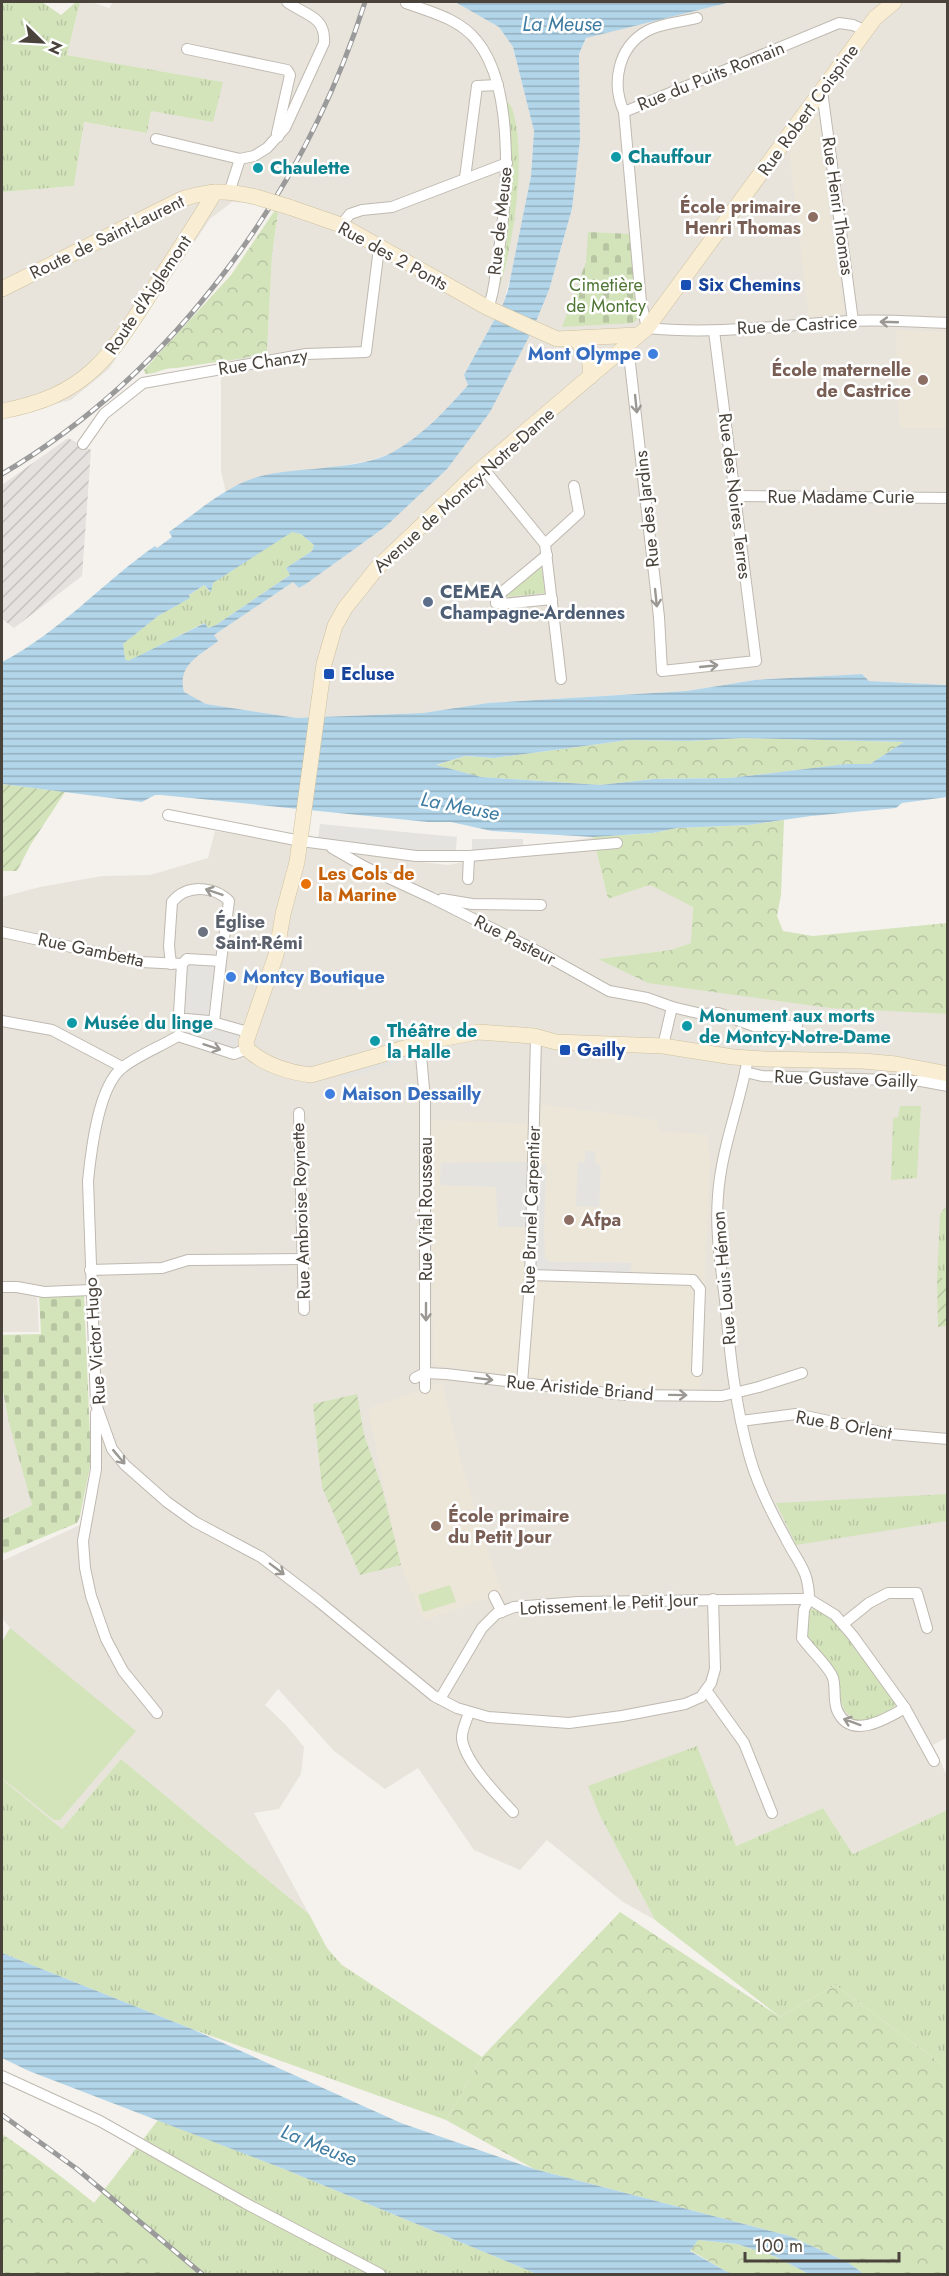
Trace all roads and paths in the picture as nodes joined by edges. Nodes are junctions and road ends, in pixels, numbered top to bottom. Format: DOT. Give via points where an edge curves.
graph roads {
  1 [pos="287,2"];
  2 [pos="894,2"];
  3 [pos="406,3"];
  4 [pos="697,18"];
  5 [pos="866,31"];
  6 [pos="187,49"];
  7 [pos="498,85"];
  8 [pos="822,91"];
  9 [pos="624,112"];
  10 [pos="278,137"];
  11 [pos="156,139"];
  12 [pos="240,159"];
  13 [pos="507,164"];
  14 [pos="465,178"];
  15 [pos="222,191"];
  16 [pos="341,225"];
  17 [pos="379,248"];
  18 [pos="2,290"];
  19 [pos="490,309"];
  20 [pos="853,321"];
  21 [pos="948,323"];
  22 [pos="714,331"];
  23 [pos="638,337"];
  24 [pos="575,339"];
  25 [pos="591,377"];
  26 [pos="2,411"];
  27 [pos="83,444"];
  28 [pos="483,468"];
  29 [pos="574,486"];
  30 [pos="735,496"];
  31 [pos="948,498"];
  32 [pos="546,549"];
  33 [pos="552,599"];
  34 [pos="756,661"];
  35 [pos="561,679"];
  36 [pos="168,815"];
  37 [pos="302,835"];
  38 [pos="617,843"];
  39 [pos="327,845"];
  40 [pos="469,856"];
  41 [pos="468,879"];
  42 [pos="432,898"];
  43 [pos="541,905"];
  44 [pos="2,932"];
  45 [pos="221,961"];
  46 [pos="177,964"];
  47 [pos="672,1007"];
  48 [pos="2,1021"];
  49 [pos="213,1022"];
  50 [pos="180,1024"];
  51 [pos="798,1026"];
  52 [pos="178,1036"];
  53 [pos="536,1037"];
  54 [pos="247,1041"];
  55 [pos="420,1044"];
  56 [pos="663,1046"];
  57 [pos="746,1065"];
  58 [pos="122,1067"];
  59 [pos="948,1074"];
  60 [pos="948,1086"];
  61 [pos="299,1113"];
  62 [pos="304,1259"];
  63 [pos="90,1270"];
  64 [pos="530,1275"];
  65 [pos="2,1287"];
  66 [pos="91,1290"];
  67 [pos="304,1310"];
  68 [pos="697,1371"];
  69 [pos="802,1372"];
  70 [pos="425,1374"];
  71 [pos="415,1378"];
  72 [pos="522,1383"];
  73 [pos="425,1388"];
  74 [pos="735,1394"];
  75 [pos="96,1404"];
  76 [pos="741,1421"];
  77 [pos="948,1439"];
  78 [pos="494,1596"];
  79 [pos="712,1599"];
  80 [pos="809,1599"];
  81 [pos="502,1612"];
  82 [pos="843,1624"];
  83 [pos="927,1628"];
  84 [pos="706,1690"];
  85 [pos="440,1699"];
  86 [pos="905,1708"];
  87 [pos="469,1712"];
  88 [pos="157,1713"];
  89 [pos="934,1761"];
  90 [pos="513,1812"];
  91 [pos="771,1813"];
  92 [pos="2,2076"];
  93 [pos="380,2274"];
  1 -- 10 [label="street" via="320,21 325,30 324,43"];
  2 -- 5 [label="street, Rue Robert Coispine"];
  3 -- 7 [label="street, Rue de Meuse" via="450,19 471,34 485,50"];
  4 -- 9 [label="street, Rue du Puits Romain" via="649,30 629,45 618,76 619,102"];
  5 -- 8 [label="street, Rue Robert Coispine"];
  5 -- 9 [label="street, Rue du Puits Romain" via="839,23"];
  6 -- 10 [label="street" via="288,70"];
  7 -- 13 [label="street, Rue de Meuse"];
  7 -- 14 [label="street" via="477,86"];
  8 -- 20 [label="street, Rue Henri Thomas"];
  8 -- 23 [label="street, Rue Robert Coispine"];
  9 -- 23 [label="street, Rue des Jardins" via="641,302"];
  10 -- 12 [label="street" via="254,156"];
  11 -- 12 [label="street"];
  12 -- 15 [label="street"];
  13 -- 14 [label="street"];
  13 -- 19 [label="street, Rue de Meuse" via="507,195"];
  14 -- 16 [label="street" via="392,207 350,214"];
  15 -- 16 [label="street, Rue des 2 Ponts, bridge" via="256,197"];
  15 -- 18 [label="street, Route de Saint-Laurent" via="182,199"];
  15 -- 26 [label="street, Route d'Aiglemont" via="117,345 97,367 65,391"];
  16 -- 17 [label="street, Rue des 2 Ponts"];
  17 -- 19 [label="street, Rue des 2 Ponts"];
  17 -- 27 [label="street, Rue Chanzy" via="366,352 306,354 143,383 104,414"];
  19 -- 24 [label="street, Rue des 2 Ponts" via="557,339"];
  21 -- 20 [label="street, Rue de Castrice, one-way"];
  20 -- 22 [label="street, Rue de Castrice"];
  22 -- 23 [label="street, Rue de Castrice"];
  22 -- 30 [label="street, Rue des Noires Terres"];
  23 -- 24 [label="street, Rue des 2 Ponts"];
  23 -- 25 [label="street, Avenue de Montcy-Notre-Dame"];
  23 -- 34 [label="street, Rue des Jardins, one-way" via="663,671"];
  24 -- 25 [label="street" via="590,356"];
  25 -- 28 [label="street, Avenue de Montcy-Notre-Dame"];
  28 -- 32 [label="street"];
  28 -- 37 [label="street, Avenue de Montcy-Notre-Dame" via="358,589 335,626 321,677"];
  29 -- 32 [label="street" via="579,513"];
  30 -- 31 [label="street, Rue Madame Curie"];
  30 -- 34 [label="street, Rue des Noires Terres"];
  32 -- 33 [label="street"];
  32 -- 33 [label="street" via="496,598 496,603"];
  33 -- 35 [label="street"];
  36 -- 37 [label="street"];
  37 -- 39 [label="street"];
  37 -- 54 [label="street, Avenue de Montcy-Notre-Dame" via="276,955"];
  38 -- 40 [label="street"];
  39 -- 40 [label="street" via="416,856"];
  39 -- 42 [label="street, Rue Pasteur"];
  40 -- 41 [label="street"];
  42 -- 43 [label="street" via="472,904"];
  42 -- 47 [label="street, Rue Pasteur" via="609,991"];
  44 -- 46 [label="street, Rue Gambetta" via="141,962"];
  45 -- 46 [label="street, Rue Gambetta" via="187,959"];
  45 -- 46 [label="street, one-way" via="229,901 221,893 206,888 177,896 172,902 169,946"];
  45 -- 49 [label="street"];
  46 -- 50 [label="street"];
  47 -- 51 [label="street, Rue Pasteur" via="702,1014 718,1013 754,1026"];
  47 -- 56 [label="street"];
  48 -- 58 [label="street" via="52,1030"];
  49 -- 50 [label="street" via="186,1019"];
  49 -- 54 [label="street"];
  50 -- 52 [label="street"];
  52 -- 54 [label="street, one-way" via="234,1054"];
  52 -- 58 [label="street, Rue Victor Hugo"];
  53 -- 55 [label="street, Rue Gustave Gailly" via="477,1032"];
  53 -- 56 [label="street, Rue Gustave Gailly" via="556,1042"];
  53 -- 64 [label="street, Rue Brunel Carpentier"];
  54 -- 55 [label="street, Rue Gustave Gailly" via="270,1065 311,1075"];
  55 -- 70 [label="street, Rue Vital Rousseau, one-way" via="425,1100"];
  56 -- 57 [label="street, Rue Gustave Gailly"];
  57 -- 59 [label="street, Rue Gustave Gailly" via="863,1061"];
  57 -- 60 [label="street, Rue Gustave Gailly" via="771,1076 921,1081"];
  57 -- 74 [label="street, Rue Louis Hémon" via="718,1194 719,1247"];
  58 -- 63 [label="street, Rue Victor Hugo" via="107,1089 91,1149"];
  61 -- 62 [label="street, Rue Ambroise Roynette"];
  62 -- 63 [label="street" via="188,1260 162,1268"];
  62 -- 67 [label="street, Rue Ambroise Roynette"];
  63 -- 66 [label="street, Rue Victor Hugo"];
  64 -- 68 [label="street" via="693,1280 700,1289"];
  64 -- 72 [label="street, Rue Brunel Carpentier"];
  65 -- 66 [label="street" via="44,1292"];
  66 -- 75 [label="street, Rue Victor Hugo"];
  69 -- 74 [label="street, Rue Aristide Briand"];
  70 -- 71 [label="street"];
  70 -- 72 [label="street, Rue Aristide Briand, one-way"];
  70 -- 73 [label="street, Rue Vital Rousseau"];
  72 -- 74 [label="street, Rue Aristide Briand, one-way" via="625,1395"];
  74 -- 76 [label="street, Rue Louis Hémon"];
  75 -- 85 [label="street, Rue Victor Hugo, one-way" via="112,1449 167,1502 195,1522 261,1557"];
  75 -- 88 [label="street" via="96,1469 83,1541 90,1596 123,1671"];
  76 -- 77 [label="street, Rue B Orlent" via="796,1414 890,1434"];
  76 -- 80 [label="street, Rue Louis Hémon" via="767,1504 806,1572"];
  78 -- 81 [label="street"];
  79 -- 80 [label="street, Lotissement le Petit Jour"];
  79 -- 81 [label="street, Lotissement le Petit Jour" via="578,1602 514,1607"];
  79 -- 84 [label="street, Lotissement le Petit Jour" via="715,1669"];
  80 -- 82 [label="street" via="825,1607"];
  86 -- 80 [label="street, one-way" via="867,1726 842,1719 836,1709 833,1677 802,1638"];
  81 -- 85 [label="street, Lotissement le Petit Jour" via="482,1628"];
  82 -- 83 [label="street" via="888,1593 917,1593"];
  82 -- 86 [label="street"];
  84 -- 87 [label="street" via="701,1697 685,1704 570,1723"];
  84 -- 91 [label="street" via="744,1743"];
  85 -- 87 [label="street"];
  86 -- 89 [label="street"];
  87 -- 90 [label="street" via="462,1738 468,1756"];
  92 -- 93 [label="street" via="100,2121"];
}
